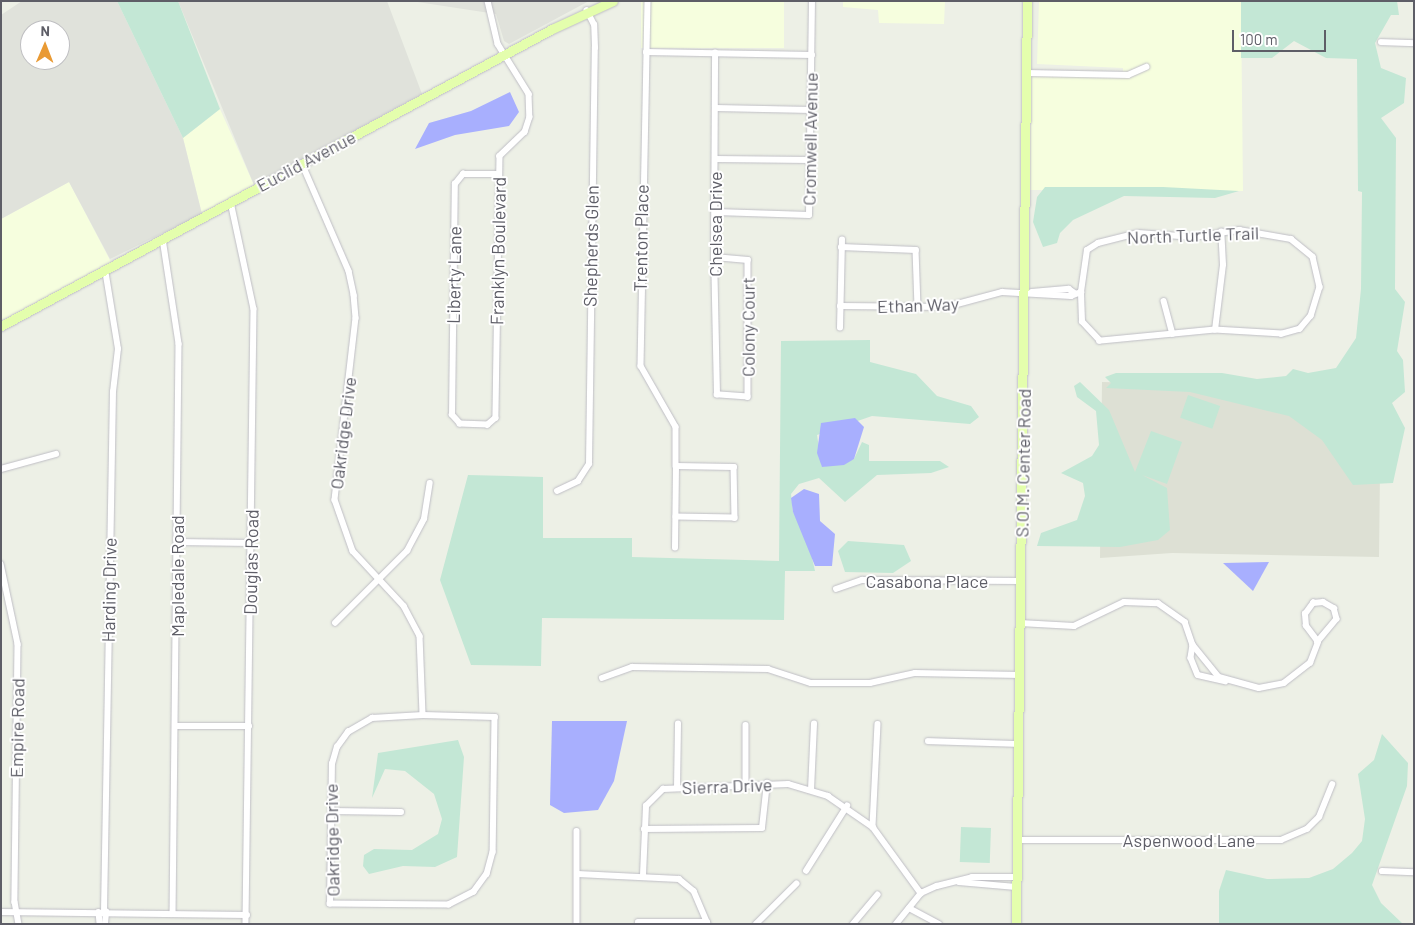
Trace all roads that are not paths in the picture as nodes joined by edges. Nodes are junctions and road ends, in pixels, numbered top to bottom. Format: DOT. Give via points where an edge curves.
graph roads {
  1 [pos="488,1"];
  2 [pos="613,1"];
  3 [pos="648,1"];
  4 [pos="812,1"];
  5 [pos="1027,1"];
  6 [pos="586,11"];
  7 [pos="1381,42"];
  8 [pos="1414,43"];
  9 [pos="646,52"];
  10 [pos="715,53"];
  11 [pos="503,55"];
  12 [pos="812,55"];
  13 [pos="1146,67"];
  14 [pos="1027,72"];
  15 [pos="716,108"];
  16 [pos="810,110"];
  17 [pos="715,159"];
  18 [pos="810,160"];
  19 [pos="302,164"];
  20 [pos="499,174"];
  21 [pos="231,202"];
  22 [pos="716,212"];
  23 [pos="1221,232"];
  24 [pos="164,239"];
  25 [pos="714,257"];
  26 [pos="105,270"];
  27 [pos="1028,292"];
  28 [pos="1078,292"];
  29 [pos="1164,300"];
  30 [pos="840,306"];
  31 [pos="918,307"];
  32 [pos="1,326"];
  33 [pos="840,328"];
  34 [pos="1215,330"];
  35 [pos="1173,334"];
  36 [pos="717,396"];
  37 [pos="452,415"];
  38 [pos="56,454"];
  39 [pos="676,466"];
  40 [pos="1,469"];
  41 [pos="430,483"];
  42 [pos="557,491"];
  43 [pos="676,517"];
  44 [pos="178,542"];
  45 [pos="251,543"];
  46 [pos="675,548"];
  47 [pos="1,564"];
  48 [pos="378,579"];
  49 [pos="1021,581"];
  50 [pos="836,589"];
  51 [pos="1020,622"];
  52 [pos="335,623"];
  53 [pos="1318,642"];
  54 [pos="1194,645"];
  55 [pos="1020,675"];
  56 [pos="602,678"];
  57 [pos="1225,681"];
  58 [pos="423,715"];
  59 [pos="678,724"];
  60 [pos="814,724"];
  61 [pos="878,724"];
  62 [pos="746,725"];
  63 [pos="176,726"];
  64 [pos="249,726"];
  65 [pos="928,741"];
  66 [pos="1019,744"];
  67 [pos="767,783"];
  68 [pos="746,784"];
  69 [pos="1332,785"];
  70 [pos="677,788"];
  71 [pos="811,790"];
  72 [pos="847,806"];
  73 [pos="332,812"];
  74 [pos="401,812"];
  75 [pos="873,827"];
  76 [pos="644,829"];
  77 [pos="577,831"];
  78 [pos="1016,840"];
  79 [pos="806,871"];
  80 [pos="1382,871"];
  81 [pos="1414,872"];
  82 [pos="578,874"];
  83 [pos="643,875"];
  84 [pos="1016,877"];
  85 [pos="960,882"];
  86 [pos="796,884"];
  87 [pos="1016,887"];
  88 [pos="921,893"];
  89 [pos="877,895"];
  90 [pos="910,908"];
  91 [pos="1,912"];
  92 [pos="17,912"];
  93 [pos="103,912"];
  94 [pos="173,914"];
  95 [pos="246,915"];
  96 [pos="638,922"];
  97 [pos="708,923"];
  98 [pos="856,923"];
  99 [pos="19,924"];
  100 [pos="100,924"];
  101 [pos="105,924"];
  102 [pos="246,924"];
  103 [pos="577,924"];
  104 [pos="756,924"];
  105 [pos="896,924"];
  106 [pos="939,924"];
  107 [pos="1016,924"];
  1 -- 11 [label="street"];
  2 -- 6 [label="main road, Euclid Avenue"];
  3 -- 9 [label="street, Trenton Place"];
  4 -- 12 [label="street, Cromwell Avenue"];
  5 -- 14 [label="main road, S.O.M. Center Road"];
  6 -- 11 [label="main road, Euclid Avenue"];
  6 -- 42 [label="street, Shepherds Glen" via="594,25 595,48 588,466 578,480"];
  7 -- 8 [label="street"];
  9 -- 10 [label="street"];
  9 -- 39 [label="street, Trenton Place" via="641,366 676,427"];
  10 -- 12 [label="street"];
  10 -- 15 [label="street, Chelsea Drive"];
  11 -- 19 [label="main road, Euclid Avenue"];
  11 -- 20 [label="street, Franklyn Boulevard" via="525,84 531,108 525,132 500,156"];
  12 -- 16 [label="street, Cromwell Avenue"];
  13 -- 14 [label="street" via="1128,75"];
  14 -- 27 [label="main road, S.O.M. Center Road"];
  15 -- 16 [label="street"];
  15 -- 17 [label="street, Chelsea Drive"];
  16 -- 18 [label="street, Cromwell Avenue"];
  17 -- 18 [label="street"];
  17 -- 22 [label="street, Chelsea Drive"];
  18 -- 22 [label="street, Cromwell Avenue" via="809,215"];
  19 -- 21 [label="main road, Euclid Avenue"];
  19 -- 48 [label="street, Oakridge Drive" via="349,271 354,295 356,318 335,500 353,551"];
  20 -- 37 [label="street, Liberty Lane" via="463,174 455,184"];
  20 -- 37 [label="street, Franklyn Boulevard" via="496,418 488,425 460,424"];
  21 -- 24 [label="main road, Euclid Avenue"];
  21 -- 45 [label="street, Douglas Road" via="254,309"];
  22 -- 25 [label="street, Chelsea Drive"];
  23 -- 28 [label="street, North Turtle Trail" via="1194,237 1138,233 1098,243 1083,258"];
  23 -- 34 [label="street" via="1223,266"];
  23 -- 34 [label="street, North Turtle Trail" via="1260,231 1291,238 1313,257 1320,287 1318,304 1300,329 1282,334"];
  24 -- 26 [label="main road, Euclid Avenue"];
  24 -- 44 [label="street, Mapledale Road" via="179,344"];
  25 -- 36 [label="street, Chelsea Drive"];
  25 -- 36 [label="street, Colony Court" via="748,260 748,397"];
  26 -- 32 [label="main road, Euclid Avenue"];
  26 -- 93 [label="street, Harding Drive" via="118,349 113,392"];
  27 -- 28 [label="street" via="1061,289"];
  27 -- 31 [label="street, Ethan Way" via="1002,292 962,306"];
  27 -- 49 [label="main road, S.O.M. Center Road"];
  28 -- 35 [label="street, North Turtle Trail" via="1082,322 1100,341"];
  29 -- 35 [label="street"];
  30 -- 31 [label="street, Ethan Way"];
  30 -- 31 [label="street" via="841,243 916,250"];
  30 -- 33 [label="street"];
  34 -- 35 [label="street"];
  38 -- 40 [label="street"];
  39 -- 43 [label="street, Trenton Place"];
  39 -- 43 [label="street" via="734,467 735,518"];
  41 -- 48 [label="street" via="424,519 407,551"];
  43 -- 46 [label="street, Trenton Place"];
  44 -- 45 [label="street"];
  44 -- 63 [label="street, Mapledale Road"];
  45 -- 64 [label="street, Douglas Road"];
  47 -- 92 [label="street, Empire Road" via="18,644"];
  48 -- 52 [label="street"];
  48 -- 58 [label="street, Oakridge Drive" via="404,606 420,636"];
  49 -- 50 [label="street, Casabona Place" via="862,580"];
  49 -- 51 [label="main road, S.O.M. Center Road"];
  51 -- 54 [label="street" via="1080,624 1117,605 1145,600 1178,614"];
  51 -- 55 [label="main road, S.O.M. Center Road"];
  53 -- 53 [label="street" via="1337,619 1334,608 1323,602 1310,605 1304,618"];
  53 -- 57 [label="street" via="1310,664 1284,684 1259,688"];
  54 -- 57 [label="street"];
  54 -- 57 [label="street" via="1191,658 1198,675"];
  55 -- 56 [label="street" via="915,672 870,683 811,683 768,669 632,667"];
  55 -- 66 [label="main road, S.O.M. Center Road"];
  58 -- 73 [label="street, Oakridge Drive" via="372,718 348,732 332,764"];
  58 -- 73 [label="street, Oakridge Drive" via="496,717 492,862 474,892 448,905 330,904"];
  59 -- 70 [label="street"];
  60 -- 71 [label="street"];
  61 -- 75 [label="street"];
  62 -- 68 [label="street"];
  63 -- 64 [label="street"];
  63 -- 94 [label="street, Mapledale Road"];
  64 -- 95 [label="street, Douglas Road"];
  65 -- 66 [label="street"];
  66 -- 78 [label="main road, S.O.M. Center Road"];
  67 -- 68 [label="street, Sierra Drive"];
  67 -- 71 [label="street, Sierra Drive"];
  67 -- 76 [label="street" via="762,828"];
  68 -- 70 [label="street, Sierra Drive" via="705,790"];
  69 -- 78 [label="street, Aspenwood Lane" via="1319,817 1307,830 1281,840"];
  70 -- 76 [label="street, Sierra Drive" via="652,796"];
  71 -- 72 [label="street, Sierra Drive"];
  72 -- 75 [label="street, Sierra Drive"];
  72 -- 79 [label="street"];
  73 -- 74 [label="street"];
  75 -- 88 [label="street, Sierra Drive"];
  76 -- 83 [label="street, Sierra Drive"];
  77 -- 82 [label="street"];
  78 -- 84 [label="main road, S.O.M. Center Road"];
  80 -- 81 [label="street"];
  82 -- 83 [label="street"];
  82 -- 103 [label="street"];
  83 -- 97 [label="street" via="679,879 694,891"];
  84 -- 85 [label="street"];
  84 -- 87 [label="main road, S.O.M. Center Road"];
  85 -- 87 [label="street"];
  85 -- 88 [label="street"];
  86 -- 104 [label="street"];
  87 -- 107 [label="main road, S.O.M. Center Road"];
  88 -- 90 [label="street"];
  89 -- 98 [label="street"];
  90 -- 105 [label="street"];
  90 -- 106 [label="street"];
  91 -- 92 [label="street"];
  92 -- 93 [label="street"];
  92 -- 99 [label="street, Empire Road"];
  93 -- 94 [label="street"];
  93 -- 100 [label="street"];
  93 -- 101 [label="street"];
  94 -- 95 [label="street"];
  95 -- 102 [label="street, Douglas Road"];
  96 -- 97 [label="street"];
}
